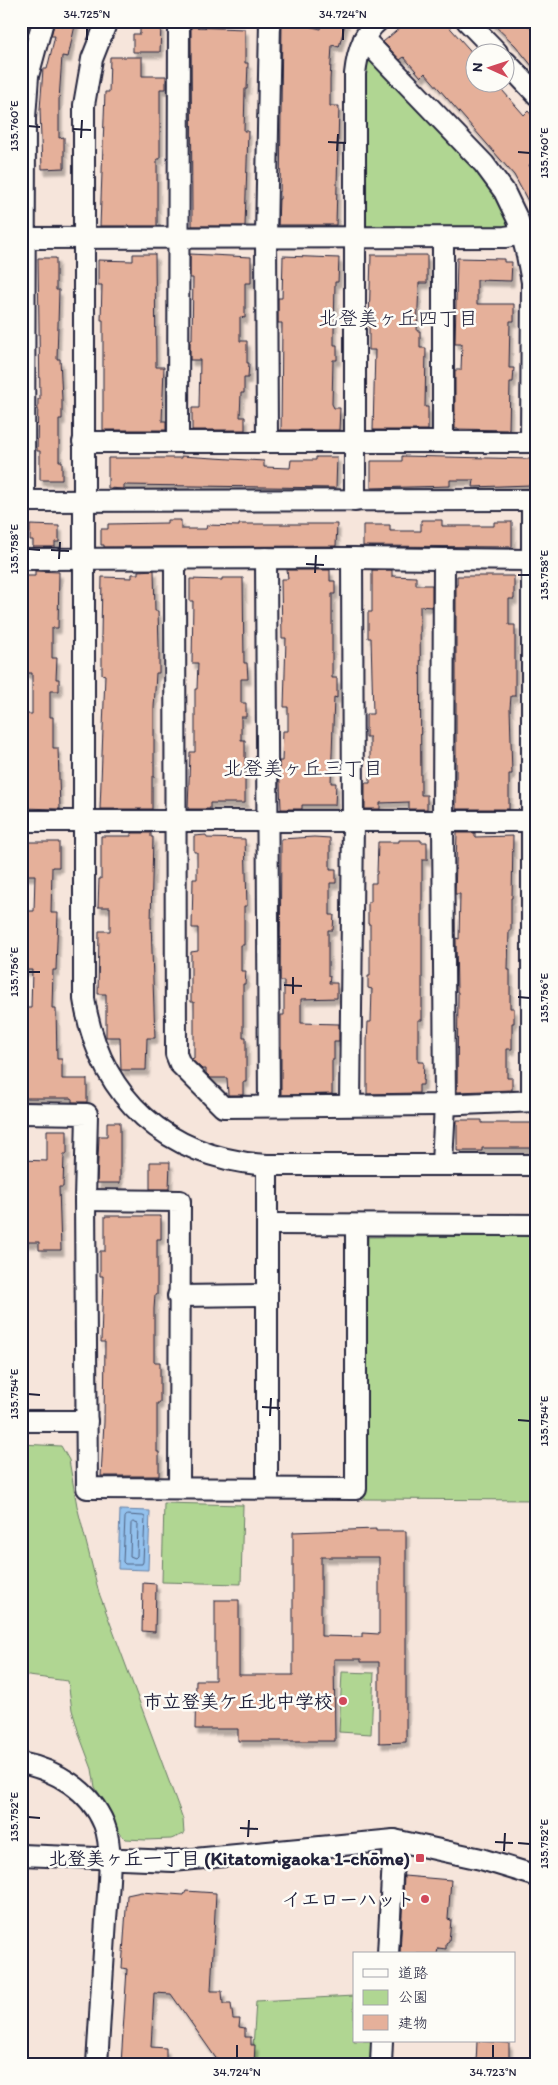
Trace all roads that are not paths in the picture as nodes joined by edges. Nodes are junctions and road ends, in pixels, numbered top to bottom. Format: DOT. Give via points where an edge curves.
graph roads {
  1 [pos="43,21"];
  2 [pos="107,21"];
  3 [pos="179,21"];
  4 [pos="270,21"];
  5 [pos="378,21"];
  6 [pos="467,21"];
  7 [pos="364,39"];
  8 [pos="487,42"];
  9 [pos="27,57"];
  10 [pos="516,72"];
  11 [pos="537,94"];
  12 [pos="530,234"];
  13 [pos="25,238"];
  14 [pos="83,238"];
  15 [pos="178,238"];
  16 [pos="266,238"];
  17 [pos="354,238"];
  18 [pos="443,238"];
  19 [pos="23,416"];
  20 [pos="83,442"];
  21 [pos="178,442"];
  22 [pos="267,442"];
  23 [pos="443,442"];
  24 [pos="534,442"];
  25 [pos="355,443"];
  26 [pos="534,500"];
  27 [pos="23,501"];
  28 [pos="84,501"];
  29 [pos="355,501"];
  30 [pos="266,558"];
  31 [pos="352,558"];
  32 [pos="21,559"];
  33 [pos="84,559"];
  34 [pos="175,559"];
  35 [pos="444,559"];
  36 [pos="531,560"];
  37 [pos="534,622"];
  38 [pos="176,820"];
  39 [pos="267,820"];
  40 [pos="353,820"];
  41 [pos="443,820"];
  42 [pos="21,821"];
  43 [pos="83,821"];
  44 [pos="534,821"];
  45 [pos="534,1102"];
  46 [pos="269,1105"];
  47 [pos="350,1105"];
  48 [pos="446,1105"];
  49 [pos="21,1113"];
  50 [pos="442,1163"];
  51 [pos="267,1164"];
  52 [pos="537,1165"];
  53 [pos="85,1200"];
  54 [pos="267,1224"];
  55 [pos="537,1225"];
  56 [pos="356,1226"];
  57 [pos="267,1295"];
  58 [pos="178,1296"];
  59 [pos="87,1421"];
  60 [pos="21,1422"];
  61 [pos="179,1488"];
  62 [pos="267,1488"];
  63 [pos="21,1763"];
  64 [pos="394,1840"];
  65 [pos="21,1855"];
  66 [pos="110,1858"];
  67 [pos="537,1876"];
  68 [pos="388,1952"];
  69 [pos="382,2042"];
  70 [pos="97,2064"];
  71 [pos="381,2064"];
  1 -- 9 [label="street"];
  2 -- 14 [label="street" via="92,59 84,105"];
  3 -- 15 [label="street"];
  4 -- 16 [label="street"];
  5 -- 7 [label="street"];
  6 -- 8 [label="street"];
  7 -- 12 [label="street" via="494,177"];
  7 -- 17 [label="street" via="356,58 355,74"];
  9 -- 13 [label="street"];
  10 -- 11 [label="street"];
  12 -- 18 [label="street"];
  12 -- 24 [label="street"];
  13 -- 14 [label="street"];
  13 -- 19 [label="street"];
  14 -- 15 [label="street"];
  14 -- 20 [label="street"];
  15 -- 16 [label="street"];
  15 -- 21 [label="street"];
  16 -- 17 [label="street"];
  16 -- 22 [label="street"];
  17 -- 18 [label="street"];
  17 -- 25 [label="street"];
  18 -- 23 [label="street"];
  19 -- 27 [label="street"];
  20 -- 21 [label="street"];
  20 -- 28 [label="street"];
  21 -- 22 [label="street"];
  22 -- 25 [label="street"];
  23 -- 24 [label="street"];
  23 -- 25 [label="street"];
  25 -- 29 [label="street"];
  26 -- 29 [label="street"];
  26 -- 36 [label="street"];
  27 -- 28 [label="street"];
  28 -- 29 [label="street"];
  28 -- 33 [label="street"];
  30 -- 31 [label="street"];
  30 -- 34 [label="street"];
  30 -- 39 [label="street"];
  31 -- 35 [label="street"];
  31 -- 40 [label="street"];
  32 -- 33 [label="street"];
  33 -- 34 [label="street"];
  33 -- 43 [label="street"];
  34 -- 38 [label="street"];
  35 -- 36 [label="street"];
  35 -- 41 [label="street"];
  36 -- 37 [label="street"];
  37 -- 44 [label="street"];
  38 -- 39 [label="street"];
  38 -- 43 [label="street"];
  38 -- 46 [label="street" via="176,1054 180,1064 224,1107"];
  39 -- 40 [label="street"];
  39 -- 46 [label="street"];
  40 -- 41 [label="street"];
  40 -- 47 [label="street"];
  41 -- 44 [label="street"];
  41 -- 48 [label="street"];
  42 -- 43 [label="street"];
  43 -- 51 [label="street" via="84,999 93,1038 109,1074 144,1117 185,1145 225,1160"];
  44 -- 45 [label="street"];
  45 -- 48 [label="street"];
  46 -- 47 [label="street"];
  47 -- 48 [label="street"];
  48 -- 50 [label="street"];
  49 -- 53 [label="street" via="87,1114"];
  50 -- 51 [label="street"];
  50 -- 52 [label="street"];
  51 -- 54 [label="street"];
  53 -- 58 [label="street" via="180,1201"];
  53 -- 59 [label="street"];
  54 -- 56 [label="street"];
  54 -- 57 [label="street"];
  55 -- 56 [label="street"];
  56 -- 62 [label="street" via="356,1488"];
  57 -- 58 [label="street"];
  57 -- 62 [label="street"];
  58 -- 61 [label="street"];
  59 -- 60 [label="street"];
  59 -- 61 [label="street" via="87,1488"];
  61 -- 62 [label="street"];
  63 -- 66 [label="street" via="41,1767 70,1782 89,1801 104,1824"];
  64 -- 66 [label="street" via="173,1861"];
  64 -- 67 [label="street" via="482,1859"];
  64 -- 68 [label="street"];
  65 -- 66 [label="street"];
  66 -- 70 [label="street"];
  69 -- 71 [label="street"];
}
